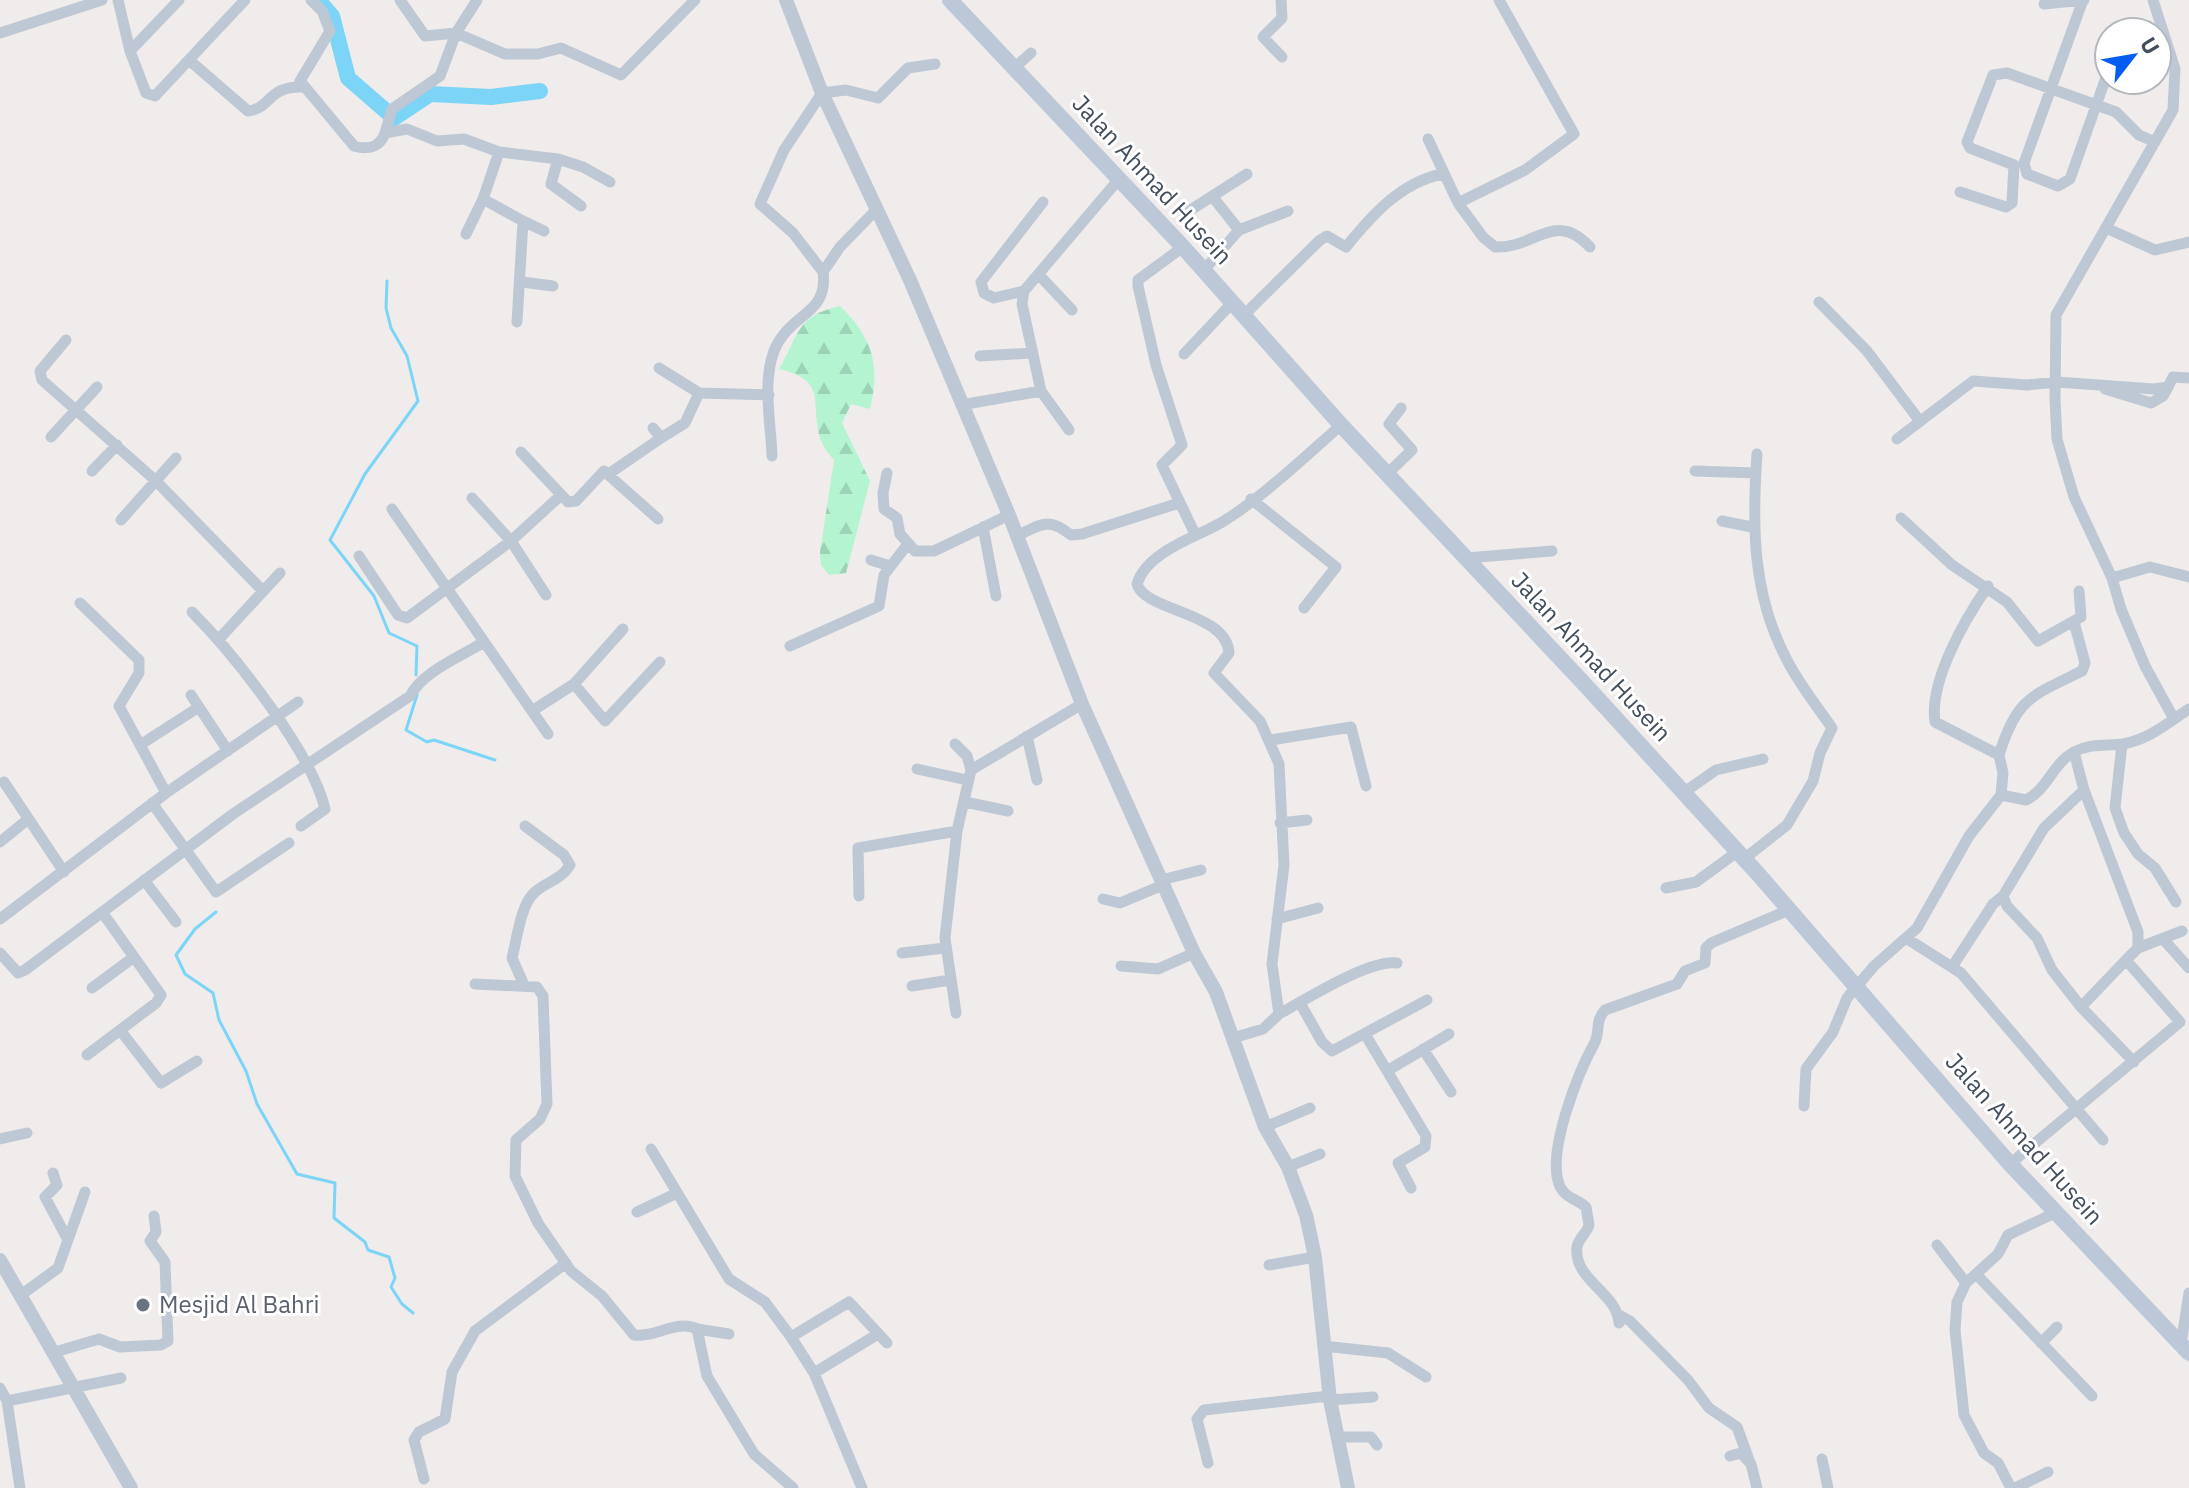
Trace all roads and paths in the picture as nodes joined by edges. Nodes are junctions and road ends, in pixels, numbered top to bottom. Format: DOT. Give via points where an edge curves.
graph roads {
  1 [pos="102,0"];
  2 [pos="118,0"];
  3 [pos="179,0"];
  4 [pos="245,0"];
  5 [pos="311,0"];
  6 [pos="400,0"];
  7 [pos="695,0"];
  8 [pos="786,0"];
  9 [pos="950,0"];
  10 [pos="1281,0"];
  11 [pos="1499,0"];
  12 [pos="2083,0"];
  13 [pos="2153,0"];
  14 [pos="474,1"];
  15 [pos="2044,4"];
  16 [pos="0,33"];
  17 [pos="456,33"];
  18 [pos="130,51"];
  19 [pos="1031,53"];
  20 [pos="1282,57"];
  21 [pos="189,60"];
  22 [pos="935,64"];
  23 [pos="1014,68"];
  24 [pos="303,87"];
  25 [pos="2048,91"];
  26 [pos="822,93"];
  27 [pos="2100,96"];
  28 [pos="2097,106"];
  29 [pos="385,128"];
  30 [pos="1428,139"];
  31 [pos="2155,142"];
  32 [pos="499,152"];
  33 [pos="558,159"];
  34 [pos="1247,174"];
  35 [pos="1442,174"];
  36 [pos="1119,179"];
  37 [pos="610,182"];
  38 [pos="1960,192"];
  39 [pos="1212,196"];
  40 [pos="483,199"];
  41 [pos="1043,202"];
  42 [pos="1458,203"];
  43 [pos="581,206"];
  44 [pos="877,209"];
  45 [pos="1189,211"];
  46 [pos="1288,211"];
  47 [pos="523,221"];
  48 [pos="2106,228"];
  49 [pos="1239,230"];
  50 [pos="544,231"];
  51 [pos="466,234"];
  52 [pos="2189,242"];
  53 [pos="1183,247"];
  54 [pos="1590,247"];
  55 [pos="1204,270"];
  56 [pos="823,272"];
  57 [pos="1040,276"];
  58 [pos="522,282"];
  59 [pos="553,286"];
  60 [pos="1024,291"];
  61 [pos="1819,302"];
  62 [pos="1232,303"];
  63 [pos="1072,310"];
  64 [pos="1243,316"];
  65 [pos="517,322"];
  66 [pos="66,340"];
  67 [pos="1032,353"];
  68 [pos="1184,354"];
  69 [pos="980,356"];
  70 [pos="659,368"];
  71 [pos="2189,378"];
  72 [pos="2057,382"];
  73 [pos="97,387"];
  74 [pos="1041,391"];
  75 [pos="699,393"];
  76 [pos="769,395"];
  77 [pos="961,405"];
  78 [pos="76,408"];
  79 [pos="1401,408"];
  80 [pos="1919,420"];
  81 [pos="1341,425"];
  82 [pos="653,428"];
  83 [pos="1069,430"];
  84 [pos="51,437"];
  85 [pos="661,438"];
  86 [pos="1897,439"];
  87 [pos="117,445"];
  88 [pos="521,452"];
  89 [pos="1757,454"];
  90 [pos="772,456"];
  91 [pos="176,458"];
  92 [pos="92,471"];
  93 [pos="1695,471"];
  94 [pos="610,473"];
  95 [pos="887,473"];
  96 [pos="1756,473"];
  97 [pos="1387,474"];
  98 [pos="155,480"];
  99 [pos="560,496"];
  100 [pos="472,498"];
  101 [pos="1251,499"];
  102 [pos="1179,503"];
  103 [pos="392,509"];
  104 [pos="1009,515"];
  105 [pos="1901,518"];
  106 [pos="658,519"];
  107 [pos="121,520"];
  108 [pos="1722,521"];
  109 [pos="983,527"];
  110 [pos="1752,527"];
  111 [pos="1195,534"];
  112 [pos="1018,535"];
  113 [pos="511,541"];
  114 [pos="907,545"];
  115 [pos="1552,551"];
  116 [pos="359,556"];
  117 [pos="1466,558"];
  118 [pos="871,560"];
  119 [pos="890,566"];
  120 [pos="280,573"];
  121 [pos="2189,577"];
  122 [pos="2112,578"];
  123 [pos="1988,586"];
  124 [pos="447,590"];
  125 [pos="263,591"];
  126 [pos="2079,591"];
  127 [pos="546,595"];
  128 [pos="996,596"];
  129 [pos="80,603"];
  130 [pos="1304,608"];
  131 [pos="192,612"];
  132 [pos="2074,622"];
  133 [pos="623,629"];
  134 [pos="219,639"];
  135 [pos="484,642"];
  136 [pos="790,646"];
  137 [pos="660,662"];
  138 [pos="574,684"];
  139 [pos="191,695"];
  140 [pos="298,702"];
  141 [pos="1082,704"];
  142 [pos="199,707"];
  143 [pos="2189,709"];
  144 [pos="532,711"];
  145 [pos="275,718"];
  146 [pos="2174,719"];
  147 [pos="548,734"];
  148 [pos="1027,736"];
  149 [pos="1271,740"];
  150 [pos="955,744"];
  151 [pos="2122,744"];
  152 [pos="140,745"];
  153 [pos="228,751"];
  154 [pos="2074,752"];
  155 [pos="1999,755"];
  156 [pos="1763,759"];
  157 [pos="309,763"];
  158 [pos="917,769"];
  159 [pos="969,775"];
  160 [pos="1037,780"];
  161 [pos="4,782"];
  162 [pos="1366,786"];
  163 [pos="2084,790"];
  164 [pos="166,793"];
  165 [pos="1683,793"];
  166 [pos="2001,795"];
  167 [pos="965,802"];
  168 [pos="152,803"];
  169 [pos="1008,811"];
  170 [pos="27,820"];
  171 [pos="1307,820"];
  172 [pos="1280,823"];
  173 [pos="301,826"];
  174 [pos="525,826"];
  175 [pos="957,831"];
  176 [pos="0,842"];
  177 [pos="289,843"];
  178 [pos="185,850"];
  179 [pos="1741,856"];
  180 [pos="1201,870"];
  181 [pos="64,872"];
  182 [pos="144,880"];
  183 [pos="1162,882"];
  184 [pos="1666,888"];
  185 [pos="859,896"];
  186 [pos="2003,896"];
  187 [pos="1103,899"];
  188 [pos="2176,902"];
  189 [pos="1318,908"];
  190 [pos="1789,910"];
  191 [pos="102,912"];
  192 [pos="0,919"];
  193 [pos="1277,919"];
  194 [pos="176,922"];
  195 [pos="2182,931"];
  196 [pos="1906,938"];
  197 [pos="2164,940"];
  198 [pos="945,948"];
  199 [pos="2138,948"];
  200 [pos="0,953"];
  201 [pos="902,953"];
  202 [pos="1194,953"];
  203 [pos="134,957"];
  204 [pos="2126,960"];
  205 [pos="1397,963"];
  206 [pos="1121,966"];
  207 [pos="1952,967"];
  208 [pos="2189,968"];
  209 [pos="950,980"];
  210 [pos="475,984"];
  211 [pos="524,985"];
  212 [pos="912,986"];
  213 [pos="1855,986"];
  214 [pos="92,988"];
  215 [pos="1427,1000"];
  216 [pos="1300,1003"];
  217 [pos="2081,1007"];
  218 [pos="956,1013"];
  219 [pos="1279,1014"];
  220 [pos="2184,1018"];
  221 [pos="120,1030"];
  222 [pos="1365,1034"];
  223 [pos="1449,1034"];
  224 [pos="1233,1038"];
  225 [pos="1423,1049"];
  226 [pos="87,1055"];
  227 [pos="197,1061"];
  228 [pos="2134,1062"];
  229 [pos="1387,1071"];
  230 [pos="1451,1092"];
  231 [pos="1804,1106"];
  232 [pos="1310,1108"];
  233 [pos="2077,1109"];
  234 [pos="1265,1127"];
  235 [pos="27,1133"];
  236 [pos="0,1139"];
  237 [pos="2103,1140"];
  238 [pos="651,1149"];
  239 [pos="1320,1154"];
  240 [pos="2010,1164"];
  241 [pos="1288,1167"];
  242 [pos="53,1173"];
  243 [pos="1411,1188"];
  244 [pos="85,1192"];
  245 [pos="677,1193"];
  246 [pos="637,1212"];
  247 [pos="2057,1212"];
  248 [pos="154,1216"];
  249 [pos="68,1240"];
  250 [pos="1937,1245"];
  251 [pos="1315,1257"];
  252 [pos="0,1260"];
  253 [pos="566,1263"];
  254 [pos="1269,1265"];
  255 [pos="1977,1275"];
  256 [pos="1966,1283"];
  257 [pos="2189,1293"];
  258 [pos="21,1295"];
  259 [pos="2057,1327"];
  260 [pos="697,1329"];
  261 [pos="729,1334"];
  262 [pos="791,1337"];
  263 [pos="2041,1343"];
  264 [pos="1323,1346"];
  265 [pos="2185,1348"];
  266 [pos="55,1352"];
  267 [pos="814,1373"];
  268 [pos="1426,1377"];
  269 [pos="121,1378"];
  270 [pos="73,1387"];
  271 [pos="0,1388"];
  272 [pos="2092,1396"];
  273 [pos="1373,1397"];
  274 [pos="1330,1398"];
  275 [pos="7,1401"];
  276 [pos="1337,1437"];
  277 [pos="1377,1445"];
  278 [pos="1730,1456"];
  279 [pos="1822,1459"];
  280 [pos="1749,1460"];
  281 [pos="1208,1463"];
  282 [pos="2048,1472"];
  283 [pos="424,1479"];
  284 [pos="20,1488"];
  285 [pos="131,1488"];
  286 [pos="793,1488"];
  287 [pos="862,1488"];
  288 [pos="1348,1488"];
  289 [pos="1757,1488"];
  290 [pos="1828,1488"];
  291 [pos="2013,1488"];
  1 -- 16 [label="street"];
  2 -- 18 [label="street"];
  3 -- 18 [label="street"];
  4 -- 21 [label="street"];
  5 -- 24 [label="street" via="330,31 301,75"];
  6 -- 17 [label="street" via="422,34"];
  7 -- 17 [label="street" via="621,75 561,48 505,54"];
  8 -- 26 [label="street"];
  9 -- 23 [label="main road, Jalan Ahmad Husein"];
  10 -- 20 [label="street" via="1282,18 1263,37"];
  11 -- 42 [label="street" via="1574,134 1525,170"];
  12 -- 15 [label="street"];
  12 -- 25 [label="street"];
  13 -- 31 [label="street" via="2176,79 2173,110"];
  14 -- 17 [label="street"];
  17 -- 29 [label="street" via="436,81 417,88 392,109"];
  18 -- 21 [label="street" via="150,96 162,92"];
  19 -- 23 [label="street"];
  21 -- 24 [label="street" via="248,111 278,89"];
  22 -- 26 [label="street" via="908,68 878,98 846,90"];
  23 -- 36 [label="main road, Jalan Ahmad Husein"];
  24 -- 29 [label="street" via="354,146 371,148"];
  25 -- 28 [label="street"];
  25 -- 28 [label="street" via="2024,163 2027,174 2048,183 2062,185 2070,179"];
  25 -- 38 [label="street" via="2007,73 1990,79 1967,142 1970,148 2014,165 2012,203 2006,207"];
  26 -- 44 [label="street"];
  26 -- 56 [label="street" via="789,141 760,204 793,233"];
  27 -- 28 [label="street"];
  28 -- 31 [label="street" via="2116,112 2139,135"];
  29 -- 32 [label="street" via="407,129 437,141 464,139"];
  30 -- 35 [label="street"];
  31 -- 48 [label="street"];
  32 -- 33 [label="street"];
  32 -- 40 [label="street"];
  33 -- 37 [label="street"];
  33 -- 43 [label="street" via="551,184"];
  34 -- 39 [label="street"];
  35 -- 42 [label="street"];
  35 -- 64 [label="street" via="1419,179 1388,201 1347,246 1327,236 1320,240"];
  36 -- 53 [label="main road, Jalan Ahmad Husein"];
  36 -- 57 [label="street"];
  39 -- 45 [label="street"];
  39 -- 49 [label="street"];
  40 -- 47 [label="street"];
  40 -- 51 [label="street"];
  41 -- 60 [label="street" via="981,282 984,293 994,298"];
  42 -- 54 [label="street" via="1495,247 1562,229"];
  44 -- 56 [label="street"];
  44 -- 77 [label="street"];
  46 -- 49 [label="street"];
  47 -- 50 [label="street"];
  47 -- 58 [label="street"];
  48 -- 52 [label="street" via="2155,250"];
  48 -- 72 [label="street" via="2056,315"];
  49 -- 55 [label="street"];
  53 -- 55 [label="main road, Jalan Ahmad Husein"];
  53 -- 102 [label="street" via="1138,280 1156,365 1181,440 1180,449 1162,465"];
  55 -- 62 [label="main road, Jalan Ahmad Husein"];
  56 -- 76 [label="street" via="824,296 796,320 775,349"];
  57 -- 60 [label="street"];
  57 -- 63 [label="street"];
  58 -- 59 [label="street"];
  58 -- 65 [label="street"];
  60 -- 67 [label="street"];
  61 -- 80 [label="street" via="1867,351"];
  62 -- 64 [label="main road, Jalan Ahmad Husein"];
  62 -- 68 [label="street"];
  64 -- 81 [label="main road, Jalan Ahmad Husein"];
  66 -- 78 [label="street" via="40,375"];
  67 -- 69 [label="street"];
  67 -- 74 [label="street"];
  70 -- 75 [label="street"];
  71 -- 72 [label="street" via="2173,377 2168,387"];
  72 -- 80 [label="street" via="1973,381"];
  72 -- 122 [label="street" via="2057,439 2074,497"];
  73 -- 78 [label="street"];
  74 -- 77 [label="street"];
  74 -- 83 [label="street"];
  75 -- 76 [label="street"];
  75 -- 85 [label="street" via="685,423"];
  76 -- 90 [label="street"];
  77 -- 104 [label="street"];
  78 -- 84 [label="street"];
  78 -- 87 [label="street"];
  79 -- 97 [label="street" via="1389,426 1412,450"];
  80 -- 86 [label="street"];
  81 -- 97 [label="main road, Jalan Ahmad Husein"];
  81 -- 101 [label="street"];
  82 -- 85 [label="street"];
  85 -- 94 [label="street"];
  87 -- 92 [label="street"];
  87 -- 98 [label="street"];
  88 -- 99 [label="street"];
  89 -- 96 [label="street"];
  91 -- 98 [label="street"];
  93 -- 96 [label="street"];
  94 -- 99 [label="street" via="598,474 576,501"];
  94 -- 106 [label="street"];
  95 -- 114 [label="street" via="882,502 898,520"];
  96 -- 110 [label="street"];
  97 -- 117 [label="main road, Jalan Ahmad Husein"];
  98 -- 107 [label="street"];
  98 -- 125 [label="street"];
  99 -- 113 [label="street"];
  100 -- 113 [label="street"];
  101 -- 111 [label="street" via="1225,520"];
  101 -- 130 [label="street" via="1336,567"];
  102 -- 111 [label="street"];
  102 -- 112 [label="street" via="1082,534 1071,535 1049,522"];
  103 -- 124 [label="street"];
  104 -- 109 [label="street"];
  104 -- 112 [label="street"];
  105 -- 123 [label="street" via="1952,565"];
  108 -- 110 [label="street"];
  109 -- 114 [label="street" via="924,553"];
  109 -- 128 [label="street"];
  110 -- 179 [label="street" via="1771,625 1787,661 1832,728 1813,781 1787,825"];
  111 -- 149 [label="street" via="1148,567 1137,587 1193,615 1223,640 1229,653 1214,673 1255,714"];
  112 -- 141 [label="street"];
  113 -- 124 [label="street"];
  113 -- 127 [label="street"];
  114 -- 119 [label="street"];
  115 -- 117 [label="street"];
  116 -- 124 [label="street" via="401,618"];
  117 -- 165 [label="main road, Jalan Ahmad Husein"];
  118 -- 119 [label="street"];
  119 -- 136 [label="street" via="879,606"];
  120 -- 125 [label="street"];
  121 -- 122 [label="street" via="2150,567"];
  122 -- 146 [label="street" via="2145,666"];
  123 -- 132 [label="street" via="2038,641"];
  123 -- 155 [label="street" via="1953,642 1933,709 1935,722"];
  124 -- 135 [label="street"];
  125 -- 134 [label="street"];
  126 -- 132 [label="street" via="2082,615"];
  129 -- 152 [label="street" via="139,660 139,673 119,706"];
  131 -- 134 [label="street"];
  132 -- 155 [label="street" via="2085,663 2082,671 2027,698 2014,714"];
  133 -- 138 [label="street"];
  134 -- 145 [label="street"];
  135 -- 144 [label="street"];
  135 -- 157 [label="street" via="429,675 410,696"];
  137 -- 138 [label="street" via="605,721"];
  138 -- 144 [label="street"];
  139 -- 142 [label="street"];
  140 -- 145 [label="street"];
  141 -- 148 [label="street"];
  141 -- 183 [label="street"];
  142 -- 152 [label="street"];
  142 -- 153 [label="street"];
  143 -- 146 [label="street"];
  144 -- 147 [label="street"];
  145 -- 153 [label="street"];
  145 -- 157 [label="street"];
  146 -- 151 [label="street" via="2155,734"];
  148 -- 159 [label="street"];
  148 -- 160 [label="street"];
  149 -- 162 [label="street" via="1351,727"];
  149 -- 172 [label="street" via="1279,764"];
  150 -- 159 [label="street" via="967,756"];
  151 -- 154 [label="street" via="2098,743"];
  151 -- 188 [label="street" via="2115,808 2124,833"];
  152 -- 164 [label="street"];
  153 -- 164 [label="street"];
  154 -- 163 [label="street"];
  154 -- 166 [label="street" via="2034,796 2026,800"];
  155 -- 166 [label="street"];
  156 -- 165 [label="street" via="1716,770"];
  157 -- 173 [label="street" via="325,809"];
  157 -- 178 [label="street"];
  158 -- 159 [label="street"];
  159 -- 167 [label="street"];
  161 -- 170 [label="street"];
  163 -- 186 [label="street" via="2044,828"];
  163 -- 199 [label="street" via="2131,909"];
  164 -- 168 [label="street"];
  165 -- 179 [label="main road, Jalan Ahmad Husein"];
  166 -- 196 [label="street"];
  167 -- 169 [label="street"];
  167 -- 175 [label="street"];
  168 -- 178 [label="street"];
  168 -- 181 [label="street"];
  170 -- 176 [label="street"];
  170 -- 181 [label="street"];
  171 -- 172 [label="street"];
  172 -- 193 [label="street" via="1284,865"];
  174 -- 211 [label="street" via="570,865 528,902 512,958"];
  175 -- 185 [label="street" via="858,848"];
  175 -- 198 [label="street"];
  177 -- 178 [label="street" via="219,892"];
  178 -- 182 [label="street"];
  179 -- 184 [label="street" via="1696,882"];
  179 -- 190 [label="main road, Jalan Ahmad Husein"];
  180 -- 183 [label="street"];
  181 -- 192 [label="street"];
  182 -- 191 [label="street"];
  182 -- 194 [label="street"];
  183 -- 187 [label="street" via="1120,903"];
  183 -- 202 [label="street"];
  186 -- 207 [label="street"];
  186 -- 217 [label="street"];
  189 -- 193 [label="street"];
  190 -- 213 [label="main road, Jalan Ahmad Husein"];
  190 -- 280 [label="street" via="1711,943 1705,963 1685,971 1677,984 1605,1010 1564,1116 1557,1177 1563,1191 1588,1214 1588,1230 1577,1248 1583,1271 1613,1301 1619,1319 1630,1321 1709,1408 1737,1427"];
  191 -- 200 [label="street" via="18,973"];
  191 -- 203 [label="street"];
  193 -- 219 [label="street" via="1272,964"];
  195 -- 197 [label="street"];
  196 -- 207 [label="street"];
  196 -- 213 [label="street"];
  197 -- 199 [label="street"];
  197 -- 208 [label="street"];
  198 -- 201 [label="street"];
  198 -- 209 [label="street"];
  199 -- 204 [label="street"];
  202 -- 206 [label="street" via="1158,969"];
  202 -- 224 [label="street"];
  203 -- 214 [label="street"];
  203 -- 221 [label="street" via="160,999"];
  204 -- 217 [label="street"];
  204 -- 220 [label="street"];
  205 -- 216 [label="street" via="1387,962"];
  207 -- 233 [label="street" via="1988,1001"];
  209 -- 212 [label="street"];
  209 -- 218 [label="street"];
  210 -- 211 [label="street"];
  211 -- 253 [label="street" via="537,987 543,996 547,1104 540,1119 516,1140 515,1176"];
  213 -- 231 [label="street" via="1833,1032 1806,1069"];
  213 -- 240 [label="main road, Jalan Ahmad Husein"];
  215 -- 222 [label="street"];
  216 -- 219 [label="street"];
  216 -- 222 [label="street" via="1328,1050"];
  217 -- 228 [label="street"];
  219 -- 224 [label="street" via="1263,1029"];
  220 -- 228 [label="street"];
  221 -- 226 [label="street"];
  221 -- 227 [label="street" via="161,1083"];
  222 -- 229 [label="street"];
  223 -- 225 [label="street"];
  224 -- 234 [label="street"];
  225 -- 229 [label="street"];
  225 -- 230 [label="street"];
  228 -- 233 [label="street"];
  229 -- 243 [label="street" via="1426,1136 1425,1147 1398,1163"];
  232 -- 234 [label="street"];
  233 -- 237 [label="street"];
  233 -- 240 [label="street"];
  234 -- 241 [label="street"];
  235 -- 236 [label="street"];
  238 -- 245 [label="street"];
  239 -- 241 [label="street"];
  240 -- 247 [label="main road, Jalan Ahmad Husein"];
  241 -- 251 [label="street"];
  242 -- 249 [label="street" via="57,1185 45,1197"];
  244 -- 249 [label="street"];
  245 -- 246 [label="street"];
  245 -- 262 [label="street" via="729,1279 765,1302"];
  247 -- 255 [label="street" via="2008,1235"];
  247 -- 265 [label="main road, Jalan Ahmad Husein"];
  248 -- 266 [label="street" via="156,1232 150,1241 165,1262 168,1341 120,1347 99,1339"];
  249 -- 258 [label="street" via="54,1274"];
  250 -- 256 [label="street"];
  251 -- 254 [label="street"];
  251 -- 264 [label="street"];
  252 -- 258 [label="street"];
  253 -- 260 [label="street" via="634,1335 680,1326"];
  253 -- 283 [label="street" via="475,1331 452,1372 445,1419 414,1440"];
  255 -- 256 [label="street"];
  255 -- 263 [label="street"];
  256 -- 291 [label="street" via="1957,1302 1955,1330 1964,1415 1984,1453 1998,1463"];
  257 -- 265 [label="street"];
  258 -- 266 [label="street"];
  259 -- 263 [label="street"];
  260 -- 261 [label="street"];
  260 -- 286 [label="street" via="707,1376 754,1454"];
  262 -- 267 [label="street"];
  262 -- 267 [label="street" via="847,1302 883,1338"];
  263 -- 272 [label="street"];
  264 -- 268 [label="street" via="1388,1353"];
  264 -- 274 [label="street"];
  266 -- 270 [label="street"];
  267 -- 287 [label="street"];
  269 -- 270 [label="street"];
  270 -- 275 [label="street"];
  270 -- 285 [label="street"];
  271 -- 275 [label="street"];
  273 -- 274 [label="street"];
  274 -- 276 [label="street"];
  274 -- 281 [label="street" via="1204,1410 1197,1419"];
  275 -- 284 [label="street"];
  276 -- 277 [label="street" via="1371,1437"];
  276 -- 288 [label="street"];
  278 -- 280 [label="street" via="1741,1453"];
  279 -- 290 [label="street"];
  280 -- 289 [label="street"];
  282 -- 291 [label="street"];
}
